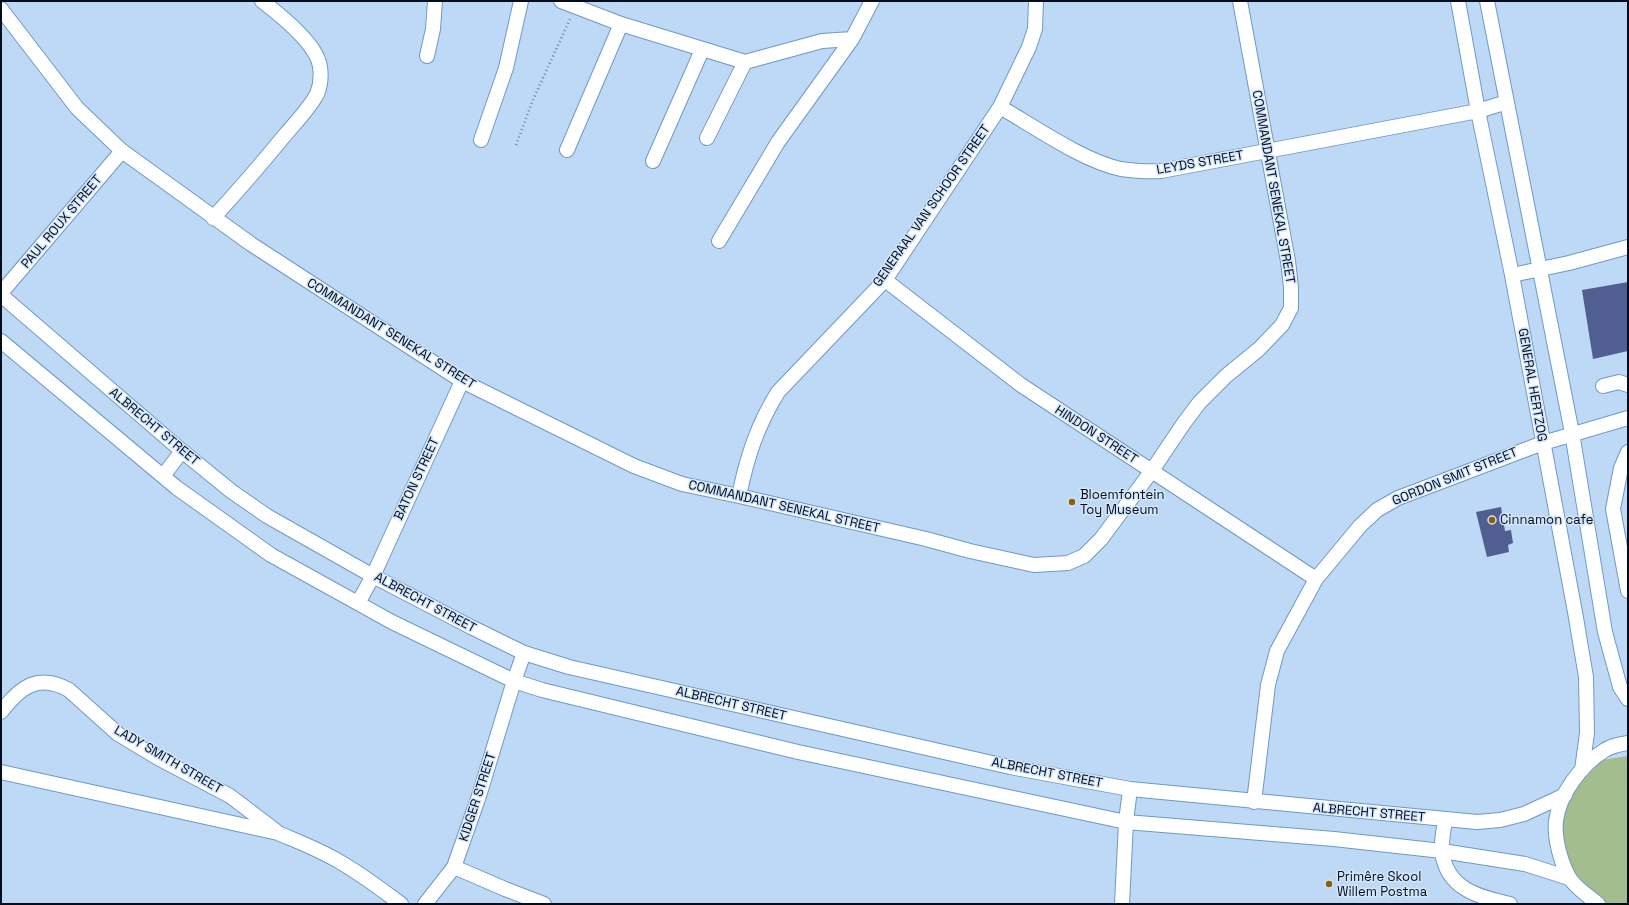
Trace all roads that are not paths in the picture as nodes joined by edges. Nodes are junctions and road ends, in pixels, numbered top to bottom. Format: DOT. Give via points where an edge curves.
graph roads {
  1 [pos="262,1"];
  2 [pos="435,1"];
  3 [pos="521,1"];
  4 [pos="561,1"];
  5 [pos="872,1"];
  6 [pos="1036,1"];
  7 [pos="1240,1"];
  8 [pos="1458,1"];
  9 [pos="1487,1"];
  10 [pos="577,4"];
  11 [pos="1,9"];
  12 [pos="621,24"];
  13 [pos="852,39"];
  14 [pos="702,50"];
  15 [pos="427,56"];
  16 [pos="745,62"];
  17 [pos="1507,102"];
  18 [pos="1000,107"];
  19 [pos="1478,111"];
  20 [pos="707,138"];
  21 [pos="481,140"];
  22 [pos="567,150"];
  23 [pos="1267,150"];
  24 [pos="122,151"];
  25 [pos="653,161"];
  26 [pos="213,218"];
  27 [pos="719,241"];
  28 [pos="1628,248"];
  29 [pos="1539,269"];
  30 [pos="1512,275"];
  31 [pos="885,280"];
  32 [pos="1,294"];
  33 [pos="1,341"];
  34 [pos="462,381"];
  35 [pos="1628,385"];
  36 [pos="1603,386"];
  37 [pos="1628,418"];
  38 [pos="1572,433"];
  39 [pos="1543,443"];
  40 [pos="182,451"];
  41 [pos="1628,452"];
  42 [pos="1151,472"];
  43 [pos="163,476"];
  44 [pos="739,496"];
  45 [pos="373,576"];
  46 [pos="1316,579"];
  47 [pos="1628,591"];
  48 [pos="358,603"];
  49 [pos="524,653"];
  50 [pos="514,680"];
  51 [pos="1628,699"];
  52 [pos="1,712"];
  53 [pos="1628,743"];
  54 [pos="1582,770"];
  55 [pos="1,772"];
  56 [pos="1130,789"];
  57 [pos="1565,795"];
  58 [pos="1254,802"];
  59 [pos="1445,820"];
  60 [pos="1126,822"];
  61 [pos="278,833"];
  62 [pos="1442,851"];
  63 [pos="454,867"];
  64 [pos="1569,878"];
  65 [pos="401,904"];
  66 [pos="425,904"];
  67 [pos="544,904"];
  68 [pos="1122,904"];
  69 [pos="1510,904"];
  70 [pos="1598,904"];
  1 -- 26 [label="street" via="302,37 316,55 321,71 320,83 307,109"];
  2 -- 15 [label="street" via="433,29"];
  3 -- 21 [label="street" via="506,68"];
  4 -- 10 [label="street"];
  5 -- 13 [label="street"];
  6 -- 18 [label="street, GENERAAL VAN SCHOOR STREET" via="1035,29 1029,47"];
  7 -- 23 [label="street, COMMANDANT SENEKAL STREET"];
  8 -- 19 [label="street, GENERAL HERTZOG"];
  9 -- 17 [label="street"];
  10 -- 12 [label="street"];
  11 -- 24 [label="street, COMMANDANT SENEKAL STREET" via="77,108"];
  12 -- 14 [label="street"];
  12 -- 22 [label="street"];
  13 -- 16 [label="street" via="822,41"];
  13 -- 27 [label="street" via="778,142"];
  14 -- 16 [label="street"];
  14 -- 25 [label="street"];
  16 -- 20 [label="street"];
  17 -- 19 [label="street, LEYDS STREET"];
  17 -- 29 [label="street"];
  18 -- 23 [label="street, LEYDS STREET" via="1080,153 1121,169 1161,171"];
  18 -- 31 [label="street, GENERAAL VAN SCHOOR STREET"];
  19 -- 23 [label="street, LEYDS STREET"];
  19 -- 30 [label="street, GENERAL HERTZOG"];
  23 -- 42 [label="street, COMMANDANT SENEKAL STREET" via="1288,261 1291,308 1282,325 1199,403"];
  24 -- 26 [label="street, COMMANDANT SENEKAL STREET"];
  24 -- 32 [label="street, PAUL ROUX STREET"];
  26 -- 34 [label="street, COMMANDANT SENEKAL STREET"];
  28 -- 29 [label="street"];
  29 -- 30 [label="street"];
  29 -- 38 [label="street"];
  30 -- 39 [label="street, GENERAL HERTZOG"];
  31 -- 42 [label="street, HINDON STREET" via="1021,385"];
  31 -- 44 [label="street, GENERAAL VAN SCHOOR STREET" via="778,392 766,412 745,463"];
  32 -- 40 [label="street, ALBRECHT STREET"];
  33 -- 43 [label="street"];
  34 -- 44 [label="street, COMMANDANT SENEKAL STREET" via="634,466 682,484"];
  34 -- 45 [label="street, BATON STREET"];
  35 -- 36 [label="street" via="1619,382"];
  37 -- 38 [label="street, GORDON SMIT STREET"];
  38 -- 39 [label="street, GORDON SMIT STREET"];
  38 -- 51 [label="street" via="1605,632 1620,687"];
  39 -- 46 [label="street, GORDON SMIT STREET" via="1398,498 1378,510 1360,526"];
  39 -- 54 [label="street, GENERAL HERTZOG" via="1586,677 1587,733"];
  40 -- 43 [label="street"];
  40 -- 45 [label="street, ALBRECHT STREET" via="231,491 267,516"];
  41 -- 47 [label="street" via="1621,468 1613,509"];
  42 -- 44 [label="street, COMMANDANT SENEKAL STREET" via="1101,539 1084,556 1068,563 1053,565 1034,565 970,551"];
  42 -- 46 [label="street, HINDON STREET"];
  43 -- 48 [label="street" via="271,555"];
  45 -- 48 [label="street, BATON STREET"];
  45 -- 49 [label="street, ALBRECHT STREET"];
  46 -- 58 [label="street, GORDON SMIT STREET" via="1277,651 1268,685"];
  48 -- 50 [label="street"];
  49 -- 50 [label="street, KIDGER STREET"];
  49 -- 56 [label="street, ALBRECHT STREET" via="569,667 777,715 1010,767"];
  50 -- 60 [label="street" via="549,692 798,752"];
  50 -- 63 [label="street, KIDGER STREET" via="479,796"];
  52 -- 61 [label="street, LADY SMITH STREET" via="23,688 36,683 49,682 59,685 118,734 230,796"];
  53 -- 54 [label="street" via="1606,750"];
  54 -- 57 [label="street"];
  55 -- 61 [label="street, LADY SMITH STREET"];
  56 -- 58 [label="street, ALBRECHT STREET"];
  56 -- 60 [label="street"];
  57 -- 59 [label="street, ALBRECHT STREET" via="1524,814 1500,820"];
  57 -- 64 [label="street" via="1556,822 1557,839"];
  58 -- 59 [label="street, ALBRECHT STREET"];
  59 -- 62 [label="street"];
  60 -- 62 [label="street" via="1334,839"];
  60 -- 68 [label="street"];
  61 -- 65 [label="street, LADY SMITH STREET" via="340,861"];
  62 -- 64 [label="street" via="1525,864"];
  62 -- 69 [label="street" via="1453,878 1466,890"];
  63 -- 66 [label="street, KIDGER STREET"];
  63 -- 67 [label="street"];
  64 -- 70 [label="street"];
}
